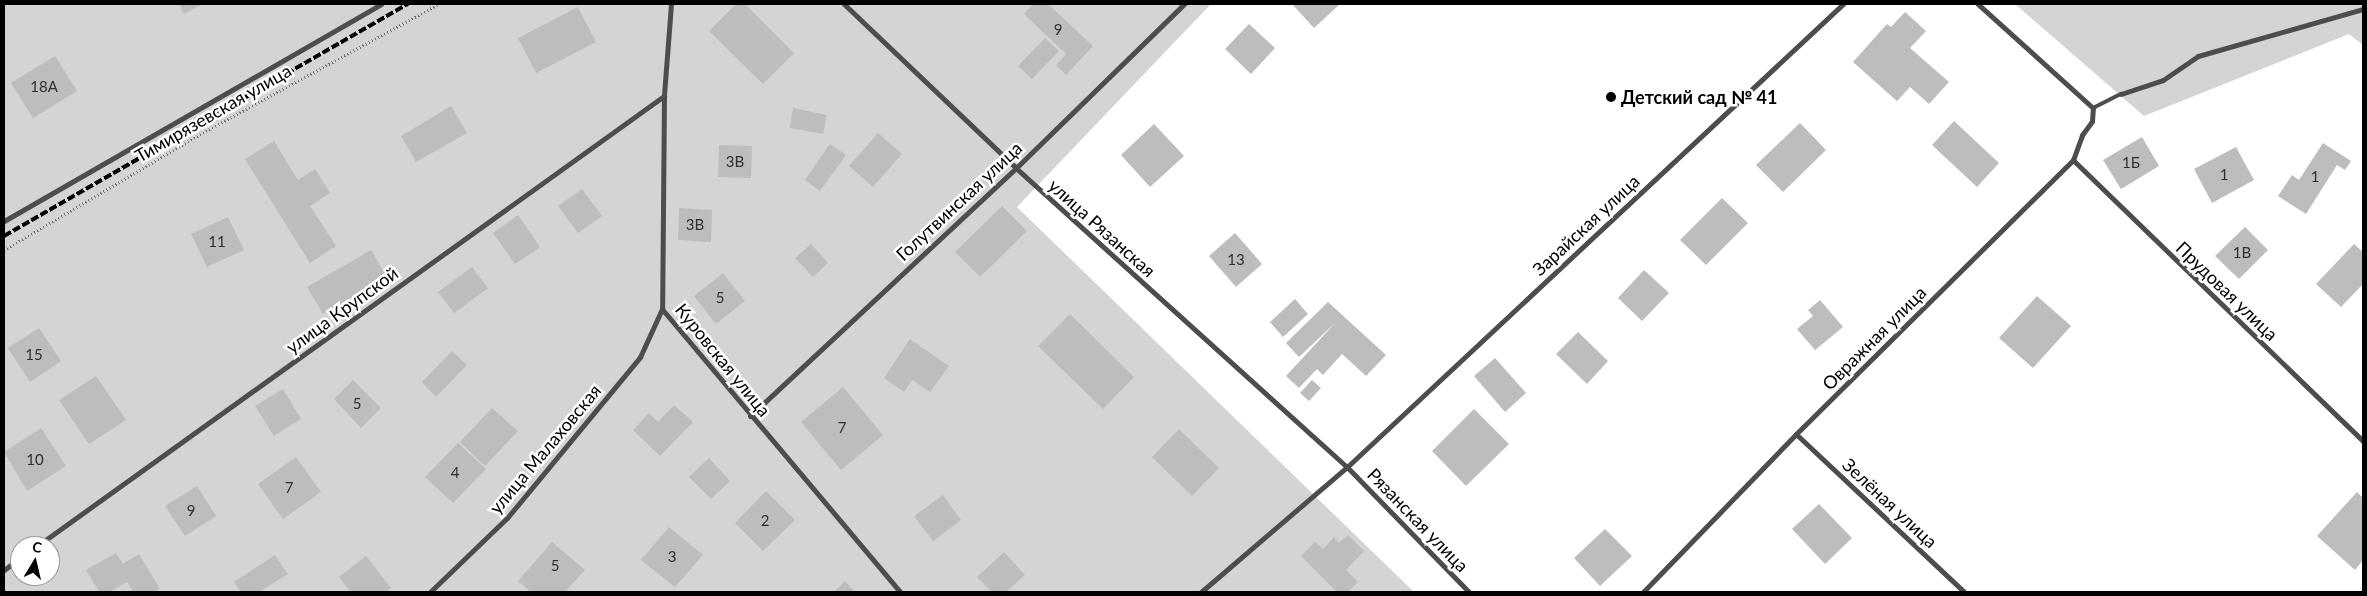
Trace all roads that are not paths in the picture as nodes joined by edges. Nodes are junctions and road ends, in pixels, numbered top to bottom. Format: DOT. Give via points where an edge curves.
graph roads {
  1 [pos="381,4"];
  2 [pos="671,4"];
  3 [pos="844,4"];
  4 [pos="1184,4"];
  5 [pos="1843,4"];
  6 [pos="1978,4"];
  7 [pos="2363,10"];
  8 [pos="2121,94"];
  9 [pos="664,96"];
  10 [pos="2093,108"];
  11 [pos="2072,160"];
  12 [pos="1016,168"];
  13 [pos="4,221"];
  14 [pos="662,309"];
  15 [pos="750,416"];
  16 [pos="1796,434"];
  17 [pos="2363,441"];
  18 [pos="1347,467"];
  19 [pos="50,536"];
  20 [pos="430,592"];
  21 [pos="900,592"];
  22 [pos="1201,592"];
  23 [pos="1469,592"];
  24 [pos="1643,592"];
  25 [pos="1964,592"];
  1 -- 13 [label="street, Тимирязевская улица"];
  2 -- 9 [label="street, Куровская улица"];
  3 -- 12 [label="street, улица Рязанская"];
  4 -- 12 [label="street, Голутвинская улица"];
  5 -- 18 [label="street, Зарайская улица"];
  6 -- 10 [label="street"];
  7 -- 8 [label="street" via="2198,56 2163,80"];
  8 -- 10 [label="lane"];
  9 -- 14 [label="street, Куровская улица"];
  9 -- 19 [label="street, улица Крупской"];
  10 -- 11 [label="street, Овражная улица" via="2092,121 2082,135"];
  11 -- 16 [label="street, Овражная улица"];
  11 -- 17 [label="street, Прудовая улица"];
  12 -- 15 [label="street, Голутвинская улица"];
  12 -- 18 [label="street, улица Рязанская"];
  14 -- 15 [label="street, Куровская улица"];
  14 -- 20 [label="street, улица Малаховская" via="640,357 507,518"];
  15 -- 21 [label="street, Куровская улица"];
  16 -- 24 [label="street, Овражная улица"];
  16 -- 25 [label="street, Зелёная улица"];
  18 -- 22 [label="street, Зарайская улица"];
  18 -- 23 [label="street, Рязанская улица"];
}
